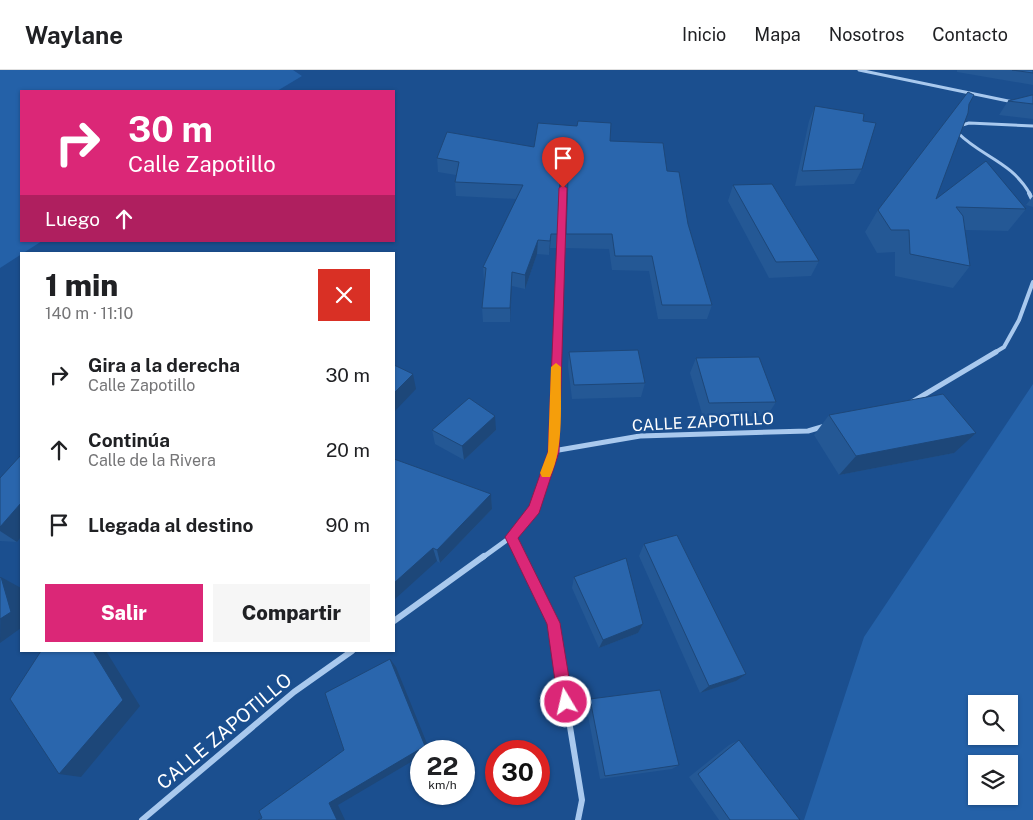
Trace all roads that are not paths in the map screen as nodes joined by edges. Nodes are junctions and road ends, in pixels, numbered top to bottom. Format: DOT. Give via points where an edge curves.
graph roads {
  1 [pos="860,70"];
  2 [pos="1014,102"];
  3 [pos="1033,126"];
  4 [pos="563,188"];
  5 [pos="1033,201"];
  6 [pos="1033,282"];
  7 [pos="909,404"];
  8 [pos="835,424"];
  9 [pos="553,452"];
  10 [pos="511,537"];
  11 [pos="395,620"];
  12 [pos="351,652"];
  13 [pos="142,820"];
  14 [pos="578,820"];
  1 -- 2 [label="street"];
  3 -- 5 [label="street" via="969,123 959,126 958,133 1011,170"];
  4 -- 9 [label="street"];
  6 -- 7 [label="street" via="1019,320 1004,347"];
  8 -- 9 [label="street, CALLE ZAPOTILLO" via="808,431 640,436"];
  9 -- 10 [label="street" via="534,509"];
  10 -- 11 [label="street"];
  10 -- 14 [label="street" via="553,623 582,800"];
  12 -- 13 [label="street, CALLE ZAPOTILLO" via="294,692"];
}
